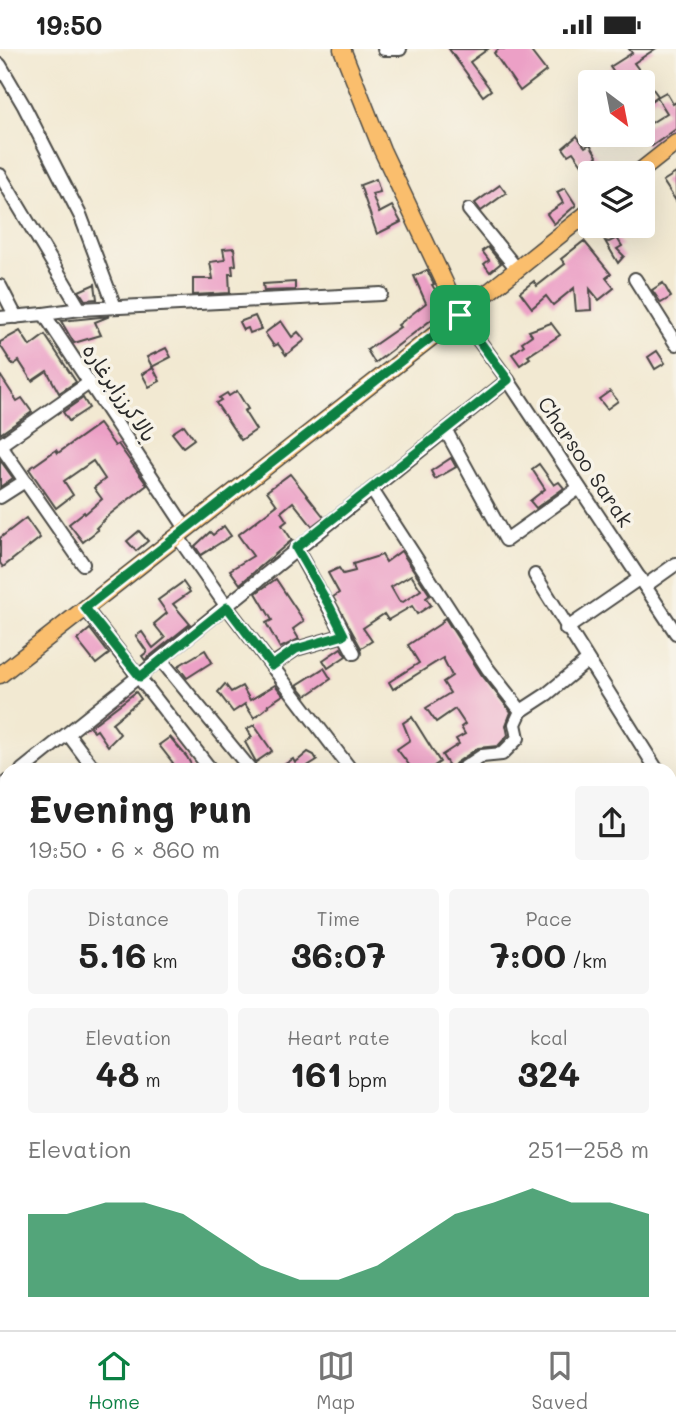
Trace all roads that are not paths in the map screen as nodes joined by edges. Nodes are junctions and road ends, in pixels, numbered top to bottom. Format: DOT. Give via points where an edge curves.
graph roads {
  1 [pos="342,49"];
  2 [pos="384,49"];
  3 [pos="400,49"];
  4 [pos="0,65"];
  5 [pos="676,143"];
  6 [pos="653,161"];
  7 [pos="0,175"];
  8 [pos="468,210"];
  9 [pos="578,221"];
  10 [pos="517,269"];
  11 [pos="635,279"];
  12 [pos="0,286"];
  13 [pos="380,294"];
  14 [pos="115,307"];
  15 [pos="80,309"];
  16 [pos="44,314"];
  17 [pos="460,315"];
  18 [pos="16,317"];
  19 [pos="0,318"];
  20 [pos="676,344"];
  21 [pos="508,380"];
  22 [pos="89,383"];
  23 [pos="446,431"];
  24 [pos="0,445"];
  25 [pos="25,481"];
  26 [pos="579,488"];
  27 [pos="372,490"];
  28 [pos="0,497"];
  29 [pos="182,534"];
  30 [pos="296,548"];
  31 [pos="83,564"];
  32 [pos="676,564"];
  33 [pos="535,575"];
  34 [pos="643,582"];
  35 [pos="227,607"];
  36 [pos="85,608"];
  37 [pos="566,629"];
  38 [pos="676,633"];
  39 [pos="344,635"];
  40 [pos="354,653"];
  41 [pos="162,660"];
  42 [pos="587,661"];
  43 [pos="272,666"];
  44 [pos="0,675"];
  45 [pos="140,677"];
  46 [pos="521,711"];
  47 [pos="68,734"];
  48 [pos="31,763"];
  49 [pos="90,763"];
  50 [pos="206,763"];
  51 [pos="245,763"];
  52 [pos="346,763"];
  53 [pos="472,763"];
  54 [pos="653,763"];
  1 -- 17 [label="main road" via="382,150"];
  2 -- 3 [label="street"];
  4 -- 14 [label="street" via="81,217"];
  5 -- 6 [label="main road"];
  7 -- 15 [label="street"];
  8 -- 10 [label="street"];
  9 -- 10 [label="main road"];
  10 -- 17 [label="main road"];
  11 -- 20 [label="street"];
  12 -- 18 [label="street"];
  13 -- 14 [label="street"];
  14 -- 15 [label="street"];
  15 -- 16 [label="street"];
  16 -- 18 [label="street"];
  16 -- 22 [label="street, بالاکرززابرغاره"];
  17 -- 21 [label="street, Charsoo Sarak"];
  17 -- 29 [label="main road"];
  18 -- 19 [label="street"];
  21 -- 23 [label="street"];
  21 -- 26 [label="street, Charsoo Sarak"];
  22 -- 24 [label="street"];
  22 -- 29 [label="street, بالاکرززابرغاره"];
  23 -- 26 [label="street" via="506,540"];
  23 -- 27 [label="street"];
  24 -- 25 [label="street"];
  25 -- 28 [label="street"];
  25 -- 31 [label="street"];
  26 -- 34 [label="street, Charsoo Sarak"];
  27 -- 30 [label="street"];
  27 -- 46 [label="street" via="488,669"];
  29 -- 35 [label="street, بالاکرززابرغاره"];
  29 -- 36 [label="main road"];
  30 -- 35 [label="street"];
  30 -- 39 [label="street"];
  32 -- 34 [label="street"];
  33 -- 37 [label="street"];
  34 -- 37 [label="street"];
  34 -- 38 [label="street, Charsoo Sarak"];
  35 -- 41 [label="street"];
  35 -- 43 [label="street, بالاکرززابرغاره"];
  36 -- 44 [label="main road"];
  36 -- 45 [label="street"];
  37 -- 42 [label="street"];
  39 -- 40 [label="street"];
  39 -- 43 [label="street" via="296,649"];
  41 -- 45 [label="street"];
  41 -- 51 [label="street"];
  42 -- 46 [label="street"];
  42 -- 54 [label="street"];
  43 -- 52 [label="street, بالاکرززابرغاره"];
  45 -- 47 [label="street"];
  45 -- 50 [label="street"];
  46 -- 53 [label="street" via="515,724 519,738 502,754 482,756"];
  47 -- 48 [label="street"];
  47 -- 49 [label="street"];
}
